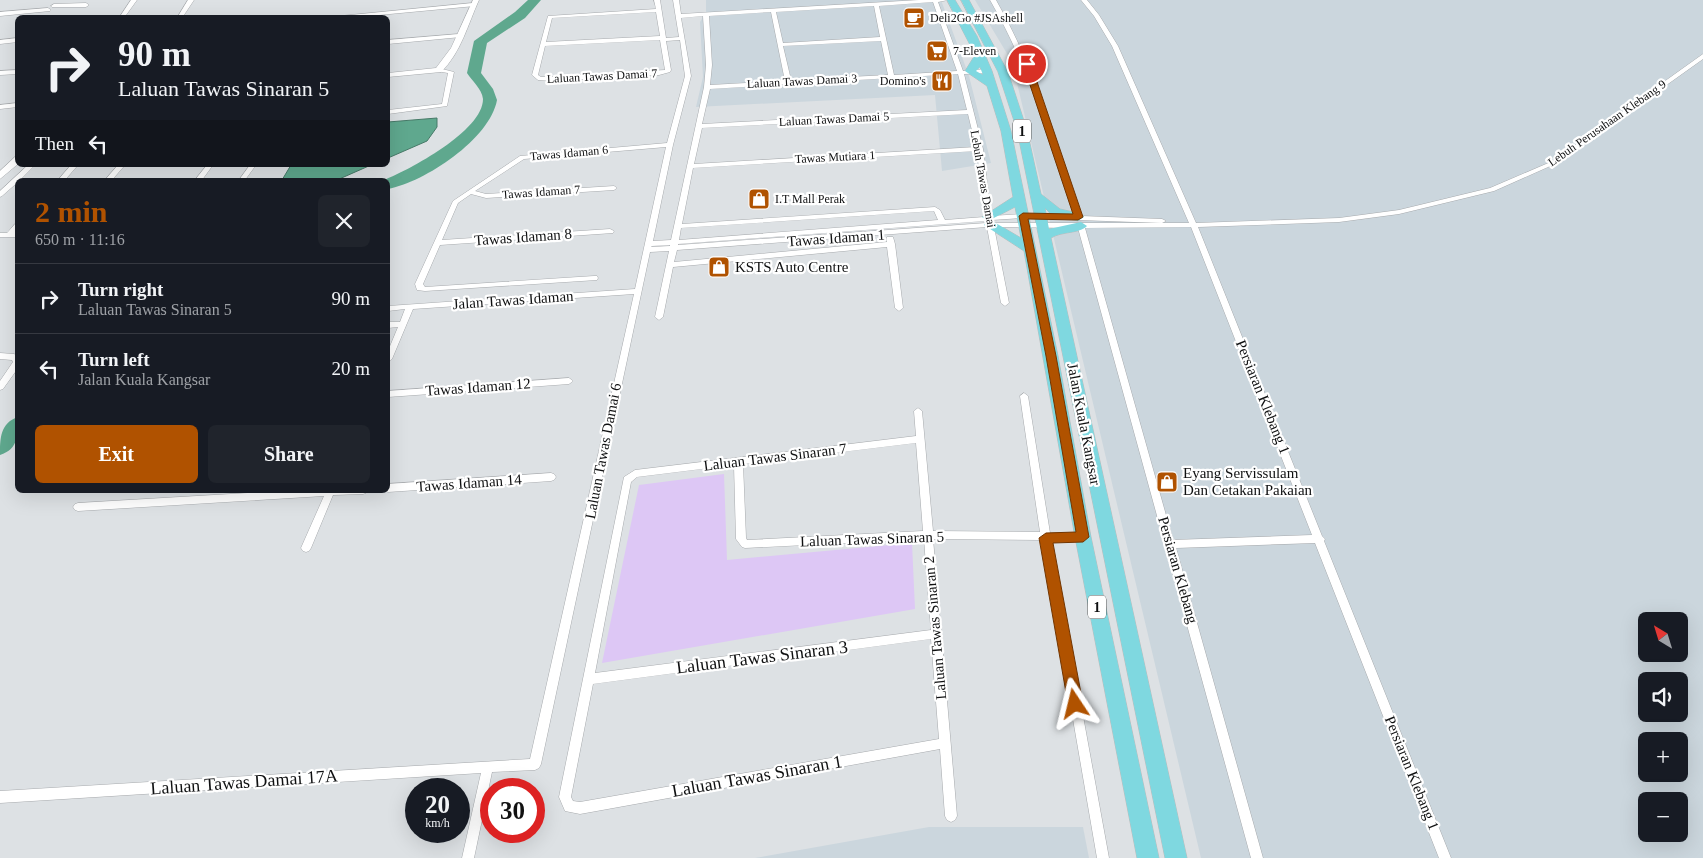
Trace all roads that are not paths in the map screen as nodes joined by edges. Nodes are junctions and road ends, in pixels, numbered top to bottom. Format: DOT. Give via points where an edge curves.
graph roads {
  1 [pos="62,0"];
  2 [pos="134,0"];
  3 [pos="191,0"];
  4 [pos="198,0"];
  5 [pos="658,0"];
  6 [pos="676,0"];
  7 [pos="935,0"];
  8 [pos="945,0"];
  9 [pos="951,0"];
  10 [pos="965,0"];
  11 [pos="993,0"];
  12 [pos="1084,0"];
  13 [pos="474,3"];
  14 [pos="86,5"];
  15 [pos="876,5"];
  16 [pos="54,6"];
  17 [pos="48,10"];
  18 [pos="659,10"];
  19 [pos="773,11"];
  20 [pos="0,14"];
  21 [pos="42,15"];
  22 [pos="123,15"];
  23 [pos="181,15"];
  24 [pos="352,15"];
  25 [pos="706,15"];
  26 [pos="680,16"];
  27 [pos="459,36"];
  28 [pos="15,37"];
  29 [pos="683,38"];
  30 [pos="663,39"];
  31 [pos="883,39"];
  32 [pos="15,40"];
  33 [pos="10,41"];
  34 [pos="0,42"];
  35 [pos="390,42"];
  36 [pos="543,44"];
  37 [pos="780,45"];
  38 [pos="995,54"];
  39 [pos="980,56"];
  40 [pos="1703,56"];
  41 [pos="438,70"];
  42 [pos="965,71"];
  43 [pos="987,71"];
  44 [pos="15,72"];
  45 [pos="665,72"];
  46 [pos="0,73"];
  47 [pos="390,75"];
  48 [pos="891,76"];
  49 [pos="788,82"];
  50 [pos="1008,84"];
  51 [pos="992,85"];
  52 [pos="706,86"];
  53 [pos="15,105"];
  54 [pos="0,107"];
  55 [pos="390,112"];
  56 [pos="970,112"];
  57 [pos="699,126"];
  58 [pos="670,145"];
  59 [pos="980,149"];
  60 [pos="15,162"];
  61 [pos="691,166"];
  62 [pos="30,167"];
  63 [pos="73,167"];
  64 [pos="120,167"];
  65 [pos="208,167"];
  66 [pos="252,167"];
  67 [pos="0,176"];
  68 [pos="19,178"];
  69 [pos="63,178"];
  70 [pos="110,178"];
  71 [pos="200,178"];
  72 [pos="243,178"];
  73 [pos="15,181"];
  74 [pos="614,188"];
  75 [pos="469,192"];
  76 [pos="0,196"];
  77 [pos="1037,196"];
  78 [pos="1020,198"];
  79 [pos="825,216"];
  80 [pos="1024,220"];
  81 [pos="989,221"];
  82 [pos="1080,221"];
  83 [pos="942,222"];
  84 [pos="1193,224"];
  85 [pos="1043,225"];
  86 [pos="678,226"];
  87 [pos="15,229"];
  88 [pos="610,231"];
  89 [pos="0,234"];
  90 [pos="827,234"];
  91 [pos="889,234"];
  92 [pos="9,235"];
  93 [pos="15,235"];
  94 [pos="436,243"];
  95 [pos="891,244"];
  96 [pos="675,245"];
  97 [pos="648,247"];
  98 [pos="1030,249"];
  99 [pos="670,265"];
  100 [pos="594,278"];
  101 [pos="638,291"];
  102 [pos="1005,302"];
  103 [pos="410,307"];
  104 [pos="390,308"];
  105 [pos="899,308"];
  106 [pos="659,318"];
  107 [pos="403,324"];
  108 [pos="390,325"];
  109 [pos="390,354"];
  110 [pos="0,356"];
  111 [pos="15,359"];
  112 [pos="15,365"];
  113 [pos="570,381"];
  114 [pos="0,387"];
  115 [pos="390,394"];
  116 [pos="1024,396"];
  117 [pos="918,411"];
  118 [pos="920,439"];
  119 [pos="738,462"];
  120 [pos="550,477"];
  121 [pos="390,488"];
  122 [pos="299,493"];
  123 [pos="330,493"];
  124 [pos="78,507"];
  125 [pos="928,535"];
  126 [pos="1083,537"];
  127 [pos="1046,538"];
  128 [pos="1320,539"];
  129 [pos="1170,544"];
  130 [pos="306,548"];
  131 [pos="936,634"];
  132 [pos="589,679"];
  133 [pos="945,743"];
  134 [pos="488,766"];
  135 [pos="0,797"];
  136 [pos="951,816"];
  137 [pos="468,858"];
  138 [pos="1103,858"];
  139 [pos="1148,858"];
  140 [pos="1176,858"];
  141 [pos="1257,858"];
  142 [pos="1445,858"];
  1 -- 16 [label="street"];
  2 -- 22 [label="street"];
  3 -- 4 [label="street"];
  3 -- 23 [label="street"];
  5 -- 18 [label="street"];
  6 -- 26 [label="street, Laluan Tawas Damai 6"];
  7 -- 8 [label="street"];
  7 -- 15 [label="street"];
  7 -- 42 [label="street, Lebuh Tawas Damai"];
  9 -- 39 [label="highway, Jalan Kuala Kangsar / 1"];
  10 -- 38 [label="highway, Jalan Kuala Kangsar / 1"];
  11 -- 82 [label="street, Persiaran Klebang" via="1017,41 1033,79"];
  12 -- 84 [label="street, Persiaran Klebang 1" via="1115,46"];
  13 -- 24 [label="street"];
  13 -- 27 [label="street"];
  14 -- 16 [label="street"];
  15 -- 19 [label="street"];
  15 -- 31 [label="street"];
  16 -- 17 [label="street"];
  17 -- 20 [label="street"];
  17 -- 21 [label="street"];
  18 -- 30 [label="street"];
  18 -- 36 [label="street" via="552,16 548,18"];
  19 -- 25 [label="street"];
  19 -- 37 [label="street"];
  25 -- 26 [label="street"];
  25 -- 52 [label="street" via="709,65"];
  26 -- 29 [label="street, Laluan Tawas Damai 6"];
  27 -- 35 [label="street"];
  27 -- 41 [label="street"];
  28 -- 33 [label="street"];
  29 -- 30 [label="street"];
  29 -- 58 [label="street, Laluan Tawas Damai 6" via="688,76"];
  30 -- 36 [label="street"];
  30 -- 45 [label="street" via="668,70"];
  31 -- 37 [label="street"];
  31 -- 48 [label="street"];
  32 -- 33 [label="street"];
  33 -- 34 [label="street"];
  36 -- 45 [label="street, Laluan Tawas Damai 7" via="535,73 540,79"];
  37 -- 49 [label="street"];
  38 -- 43 [label="highway" via="992,57 994,66"];
  38 -- 50 [label="highway, Jalan Kuala Kangsar / 1"];
  39 -- 42 [label="highway" via="975,67"];
  39 -- 43 [label="highway, Jalan Kuala Kangsar / 1"];
  40 -- 84 [label="street, Lebuh Perusahaan Klebang 9" via="1555,162 1492,190 1360,218"];
  41 -- 47 [label="street"];
  41 -- 55 [label="street" via="451,72 445,105"];
  42 -- 43 [label="street, Laluan Tawas Damai 3"];
  42 -- 48 [label="street, Laluan Tawas Damai 3"];
  42 -- 51 [label="highway"];
  42 -- 56 [label="street, Lebuh Tawas Damai"];
  43 -- 50 [label="highway"];
  43 -- 51 [label="highway, Jalan Kuala Kangsar / 1"];
  44 -- 46 [label="street"];
  48 -- 49 [label="street, Laluan Tawas Damai 3"];
  49 -- 52 [label="street, Laluan Tawas Damai 3"];
  50 -- 77 [label="highway, Jalan Kuala Kangsar / 1"];
  51 -- 78 [label="highway, Jalan Kuala Kangsar / 1" via="1006,131"];
  52 -- 57 [label="street"];
  53 -- 54 [label="street"];
  56 -- 57 [label="street, Laluan Tawas Damai 5"];
  56 -- 59 [label="street, Lebuh Tawas Damai"];
  57 -- 61 [label="street"];
  58 -- 75 [label="street, Tawas Idaman 6" via="527,156"];
  58 -- 97 [label="street, Laluan Tawas Damai 6"];
  59 -- 61 [label="street, Tawas Mutiara 1"];
  59 -- 81 [label="street, Lebuh Tawas Damai"];
  60 -- 67 [label="street"];
  61 -- 86 [label="street"];
  62 -- 68 [label="street"];
  63 -- 69 [label="street"];
  64 -- 70 [label="street"];
  65 -- 71 [label="street"];
  66 -- 72 [label="street"];
  73 -- 76 [label="street"];
  74 -- 75 [label="street, Tawas Idaman 7" via="486,196"];
  75 -- 94 [label="street, Tawas Idaman 6" via="453,205"];
  77 -- 82 [label="highway" via="1056,212"];
  77 -- 85 [label="highway, Jalan Kuala Kangsar / 1"];
  78 -- 80 [label="highway, Jalan Kuala Kangsar / 1"];
  78 -- 81 [label="highway"];
  79 -- 83 [label="street" via="935,209"];
  79 -- 86 [label="street"];
  79 -- 90 [label="street"];
  80 -- 81 [label="street, Tawas Idaman 1"];
  80 -- 85 [label="street, Lebuh Perusahaan Klebang 9"];
  80 -- 98 [label="highway, Jalan Kuala Kangsar / 1"];
  81 -- 83 [label="street, Tawas Idaman 1"];
  81 -- 91 [label="street, Tawas Idaman 1"];
  81 -- 98 [label="highway"];
  81 -- 102 [label="street, Lebuh Tawas Damai"];
  82 -- 84 [label="street, Lebuh Perusahaan Klebang 9" via="1146,226"];
  82 -- 85 [label="street, Lebuh Perusahaan Klebang 9"];
  82 -- 85 [label="highway" via="1055,230"];
  82 -- 129 [label="street, Persiaran Klebang"];
  83 -- 90 [label="street, Tawas Idaman 1"];
  84 -- 128 [label="street, Persiaran Klebang 1"];
  85 -- 140 [label="highway, Jalan Kuala Kangsar / 1"];
  86 -- 96 [label="street"];
  87 -- 92 [label="street"];
  88 -- 94 [label="street, Tawas Idaman 8"];
  89 -- 92 [label="street"];
  90 -- 91 [label="street, Tawas Idaman 1"];
  90 -- 96 [label="street, Tawas Idaman 1"];
  91 -- 95 [label="street"];
  92 -- 93 [label="street"];
  94 -- 100 [label="street, Tawas Idaman 6" via="420,288"];
  95 -- 99 [label="street"];
  95 -- 105 [label="street"];
  96 -- 97 [label="street, Tawas Idaman 1"];
  96 -- 99 [label="street"];
  97 -- 101 [label="street, Laluan Tawas Damai 6"];
  98 -- 126 [label="highway, Jalan Kuala Kangsar / 1"];
  99 -- 106 [label="street"];
  101 -- 103 [label="street, Jalan Tawas Idaman"];
  101 -- 134 [label="street, Laluan Tawas Damai 6" via="537,761 532,766"];
  103 -- 104 [label="street, Jalan Tawas Idaman"];
  103 -- 107 [label="street"];
  107 -- 108 [label="street"];
  107 -- 109 [label="street"];
  110 -- 111 [label="street"];
  112 -- 114 [label="street"];
  113 -- 115 [label="street, Tawas Idaman 12"];
  116 -- 127 [label="street"];
  117 -- 118 [label="street, Laluan Tawas Sinaran 2"];
  118 -- 119 [label="street, Laluan Tawas Sinaran 7"];
  118 -- 125 [label="street, Laluan Tawas Sinaran 2"];
  119 -- 125 [label="street, Laluan Tawas Sinaran 5" via="741,539 746,544"];
  119 -- 132 [label="street, Laluan Tawas Sinaran 7" via="635,474 627,480"];
  120 -- 121 [label="street, Tawas Idaman 14"];
  122 -- 124 [label="street"];
  123 -- 130 [label="street"];
  125 -- 127 [label="street, Laluan Tawas Sinaran 5"];
  125 -- 131 [label="street, Laluan Tawas Sinaran 2"];
  126 -- 127 [label="street, Laluan Tawas Sinaran 5"];
  126 -- 139 [label="highway, Jalan Kuala Kangsar / 1"];
  127 -- 138 [label="street"];
  128 -- 129 [label="street"];
  128 -- 142 [label="street, Persiaran Klebang 1"];
  129 -- 141 [label="street, Persiaran Klebang"];
  131 -- 132 [label="street, Laluan Tawas Sinaran 3"];
  131 -- 133 [label="street, Laluan Tawas Sinaran 2"];
  132 -- 133 [label="street, Laluan Tawas Sinaran 1" via="565,797 569,807 590,806"];
  133 -- 136 [label="street, Laluan Tawas Sinaran 2"];
  134 -- 135 [label="street, Laluan Tawas Damai 17A"];
  134 -- 137 [label="street"];
}
